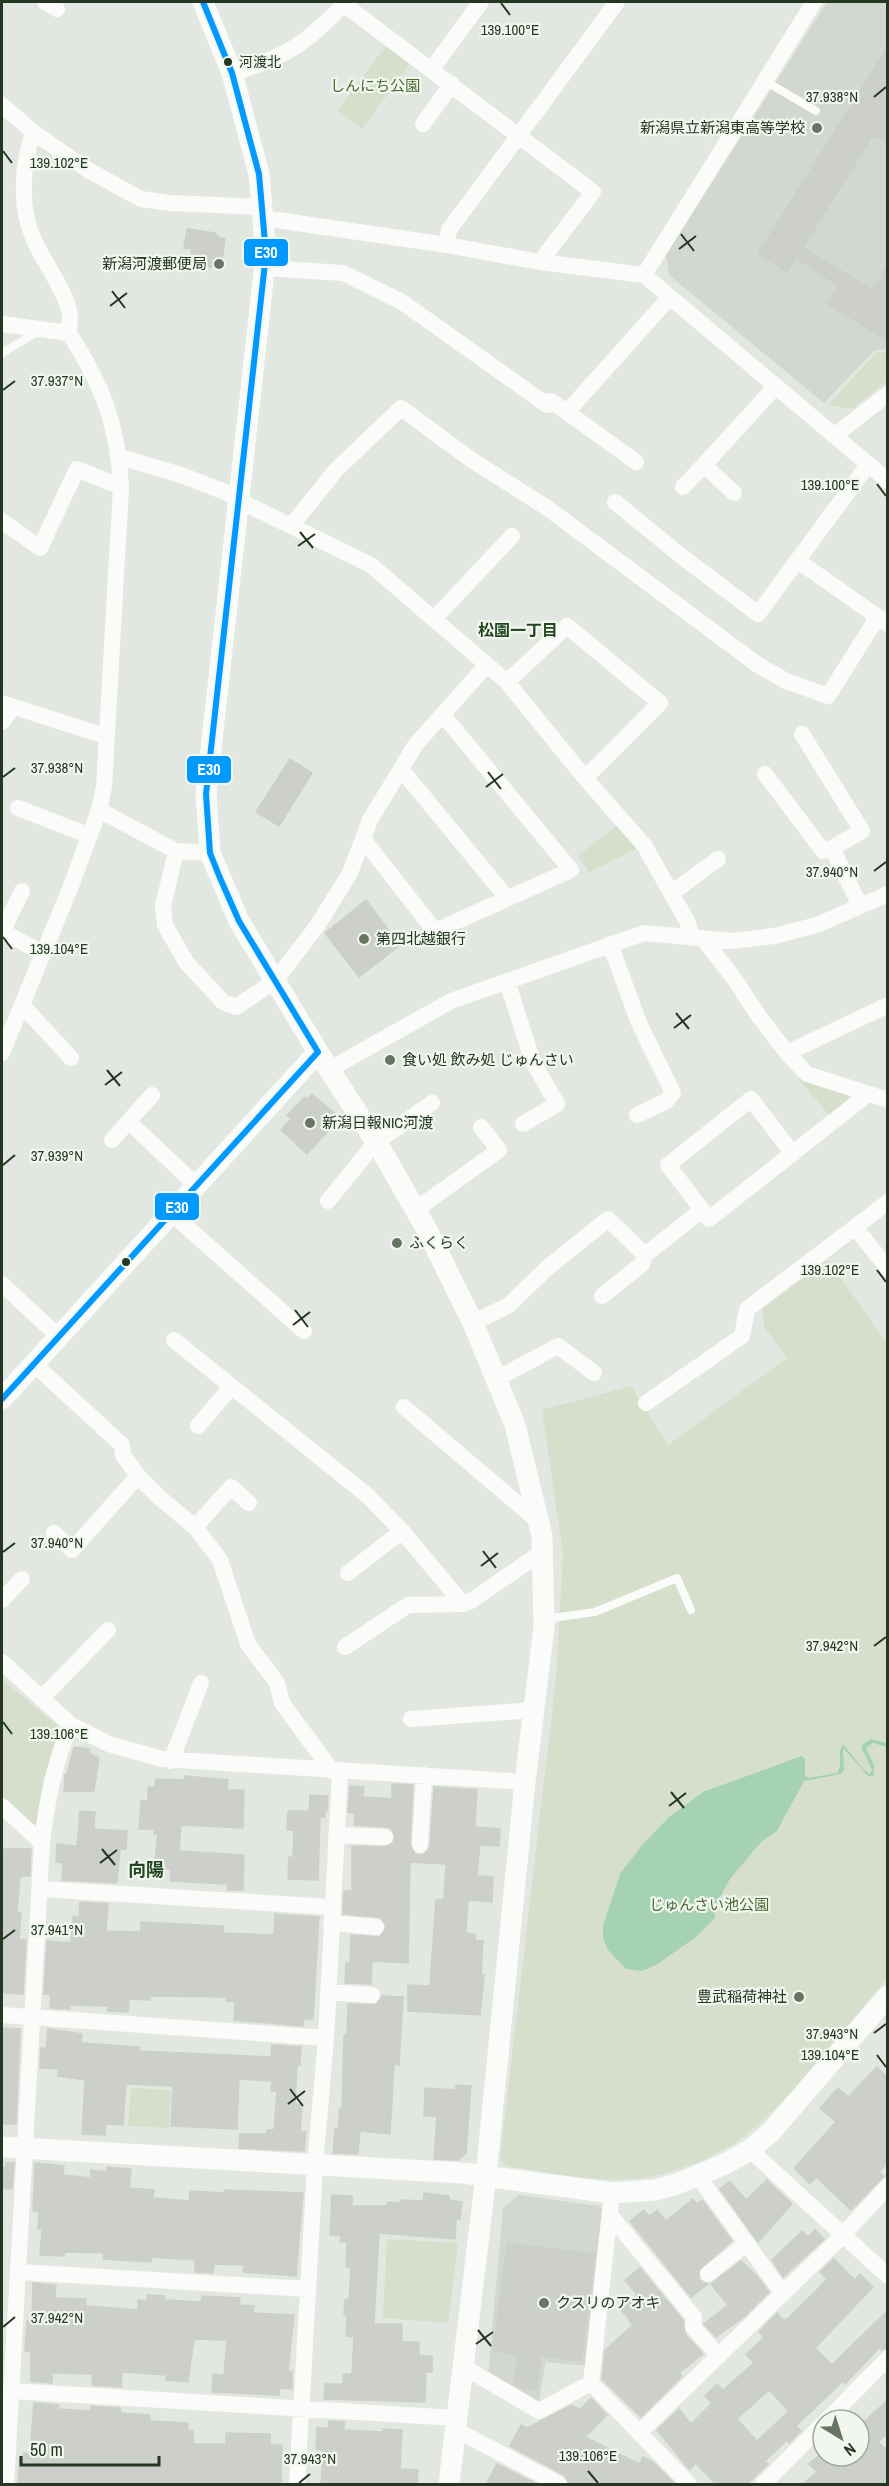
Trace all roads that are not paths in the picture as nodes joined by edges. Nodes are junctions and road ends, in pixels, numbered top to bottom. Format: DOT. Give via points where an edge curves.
graph roads {
  1 [pos="203,2"];
  2 [pos="617,2"];
  3 [pos="814,2"];
  4 [pos="343,3"];
  5 [pos="472,5"];
  6 [pos="431,70"];
  7 [pos="232,72"];
  8 [pos="765,81"];
  9 [pos="452,84"];
  10 [pos="2,105"];
  11 [pos="816,111"];
  12 [pos="423,124"];
  13 [pos="33,132"];
  14 [pos="518,133"];
  15 [pos="262,213"];
  16 [pos="447,245"];
  17 [pos="540,262"];
  18 [pos="266,268"];
  19 [pos="644,275"];
  20 [pos="670,297"];
  21 [pos="2,324"];
  22 [pos="42,329"];
  23 [pos="69,333"];
  24 [pos="2,353"];
  25 [pos="776,386"];
  26 [pos="888,394"];
  27 [pos="567,412"];
  28 [pos="834,436"];
  29 [pos="120,458"];
  30 [pos="636,462"];
  31 [pos="704,465"];
  32 [pos="867,466"];
  33 [pos="888,481"];
  34 [pos="121,487"];
  35 [pos="683,487"];
  36 [pos="734,493"];
  37 [pos="238,498"];
  38 [pos="615,502"];
  39 [pos="2,521"];
  40 [pos="291,526"];
  41 [pos="512,536"];
  42 [pos="798,561"];
  43 [pos="434,619"];
  44 [pos="882,621"];
  45 [pos="486,666"];
  46 [pos="507,682"];
  47 [pos="7,705"];
  48 [pos="443,715"];
  49 [pos="2,722"];
  50 [pos="802,735"];
  51 [pos="105,736"];
  52 [pos="401,769"];
  53 [pos="765,774"];
  54 [pos="585,778"];
  55 [pos="18,808"];
  56 [pos="99,810"];
  57 [pos="88,836"];
  58 [pos="363,839"];
  59 [pos="832,848"];
  60 [pos="176,851"];
  61 [pos="210,853"];
  62 [pos="718,859"];
  63 [pos="22,891"];
  64 [pos="672,892"];
  65 [pos="888,894"];
  66 [pos="507,898"];
  67 [pos="860,906"];
  68 [pos="2,931"];
  69 [pos="698,939"];
  70 [pos="610,944"];
  71 [pos="42,953"];
  72 [pos="275,981"];
  73 [pos="507,981"];
  74 [pos="22,1005"];
  75 [pos="888,1005"];
  76 [pos="2,1053"];
  77 [pos="787,1053"];
  78 [pos="71,1058"];
  79 [pos="324,1061"];
  80 [pos="868,1094"];
  81 [pos="152,1095"];
  82 [pos="888,1100"];
  83 [pos="432,1103"];
  84 [pos="637,1115"];
  85 [pos="129,1122"];
  86 [pos="523,1124"];
  87 [pos="481,1127"];
  88 [pos="112,1140"];
  89 [pos="375,1143"];
  90 [pos="793,1154"];
  91 [pos="196,1185"];
  92 [pos="328,1201"];
  93 [pos="888,1202"];
  94 [pos="415,1210"];
  95 [pos="702,1210"];
  96 [pos="171,1213"];
  97 [pos="855,1227"];
  98 [pos="645,1255"];
  99 [pos="888,1269"];
  100 [pos="2,1284"];
  101 [pos="602,1296"];
  102 [pos="473,1323"];
  103 [pos="304,1331"];
  104 [pos="58,1336"];
  105 [pos="174,1340"];
  106 [pos="34,1364"];
  107 [pos="594,1373"];
  108 [pos="496,1379"];
  109 [pos="231,1387"];
  110 [pos="2,1399"];
  111 [pos="646,1403"];
  112 [pos="404,1407"];
  113 [pos="198,1426"];
  114 [pos="138,1476"];
  115 [pos="249,1503"];
  116 [pos="539,1522"];
  117 [pos="195,1527"];
  118 [pos="402,1531"];
  119 [pos="54,1533"];
  120 [pos="542,1552"];
  121 [pos="348,1574"];
  122 [pos="22,1579"];
  123 [pos="2,1600"];
  124 [pos="463,1604"];
  125 [pos="691,1610"];
  126 [pos="544,1619"];
  127 [pos="108,1630"];
  128 [pos="345,1647"];
  129 [pos="2,1662"];
  130 [pos="201,1683"];
  131 [pos="41,1699"];
  132 [pos="534,1710"];
  133 [pos="411,1719"];
  134 [pos="71,1725"];
  135 [pos="171,1761"];
  136 [pos="336,1771"];
  137 [pos="424,1775"];
  138 [pos="525,1782"];
  139 [pos="2,1806"];
  140 [pos="336,1835"];
  141 [pos="385,1837"];
  142 [pos="42,1843"];
  143 [pos="420,1845"];
  144 [pos="41,1889"];
  145 [pos="331,1915"];
  146 [pos="376,1926"];
  147 [pos="328,1992"];
  148 [pos="372,1995"];
  149 [pos="888,1996"];
  150 [pos="2,2015"];
  151 [pos="34,2016"];
  152 [pos="326,2038"];
  153 [pos="2,2147"];
  154 [pos="25,2148"];
  155 [pos="750,2150"];
  156 [pos="315,2166"];
  157 [pos="486,2176"];
  158 [pos="698,2176"];
  159 [pos="888,2186"];
  160 [pos="612,2193"];
  161 [pos="611,2216"];
  162 [pos="843,2235"];
  163 [pos="747,2243"];
  164 [pos="19,2272"];
  165 [pos="708,2274"];
  166 [pos="888,2276"];
  167 [pos="308,2289"];
  168 [pos="783,2294"];
  169 [pos="719,2356"];
  170 [pos="888,2358"];
  171 [pos="462,2366"];
  172 [pos="591,2383"];
  173 [pos="12,2391"];
  174 [pos="839,2408"];
  175 [pos="301,2410"];
  176 [pos="456,2424"];
  177 [pos="640,2432"];
  178 [pos="811,2436"];
  179 [pos="6,2484"];
  180 [pos="297,2484"];
  181 [pos="449,2484"];
  182 [pos="559,2484"];
  183 [pos="689,2484"];
  184 [pos="764,2484"];
  1 -- 7 [label="street"];
  2 -- 14 [label="street"];
  3 -- 8 [label="street"];
  4 -- 6 [label="street"];
  4 -- 7 [label="street" via="298,46 265,63"];
  5 -- 6 [label="street"];
  6 -- 9 [label="street"];
  7 -- 15 [label="street" via="259,174"];
  8 -- 11 [label="lane"];
  8 -- 19 [label="street"];
  9 -- 12 [label="street"];
  9 -- 14 [label="street"];
  10 -- 13 [label="street"];
  13 -- 15 [label="street" via="87,170 141,199"];
  13 -- 23 [label="street" via="23,190 33,238 69,309"];
  14 -- 16 [label="street" via="449,230"];
  14 -- 17 [label="street" via="593,192"];
  15 -- 16 [label="street"];
  15 -- 18 [label="street"];
  16 -- 17 [label="street"];
  17 -- 19 [label="street"];
  18 -- 27 [label="street" via="344,273 402,302 547,405 550,401"];
  18 -- 37 [label="street"];
  19 -- 20 [label="street"];
  20 -- 25 [label="street"];
  20 -- 27 [label="street"];
  21 -- 22 [label="street"];
  22 -- 23 [label="street"];
  22 -- 24 [label="lane"];
  23 -- 29 [label="street" via="105,399"];
  25 -- 28 [label="street"];
  25 -- 31 [label="street"];
  26 -- 28 [label="street"];
  27 -- 30 [label="street"];
  28 -- 32 [label="street"];
  29 -- 34 [label="street"];
  29 -- 37 [label="street"];
  31 -- 35 [label="street"];
  31 -- 36 [label="street"];
  32 -- 33 [label="street"];
  32 -- 42 [label="street"];
  34 -- 39 [label="street" via="77,469 40,548"];
  34 -- 51 [label="street"];
  37 -- 40 [label="street"];
  37 -- 61 [label="street" via="206,794"];
  38 -- 42 [label="street" via="758,614"];
  40 -- 43 [label="street" via="371,565"];
  40 -- 44 [label="street" via="336,470 401,408 482,467 546,507 758,665 786,681 828,696"];
  41 -- 43 [label="street"];
  42 -- 44 [label="street"];
  43 -- 45 [label="street"];
  45 -- 46 [label="street"];
  45 -- 48 [label="street"];
  46 -- 54 [label="street"];
  46 -- 54 [label="street" via="567,626 660,703"];
  47 -- 49 [label="street"];
  47 -- 51 [label="street"];
  48 -- 52 [label="street" via="416,744"];
  48 -- 66 [label="street" via="571,870"];
  50 -- 59 [label="street" via="862,831"];
  51 -- 56 [label="street" via="104,787"];
  52 -- 58 [label="street"];
  52 -- 66 [label="street"];
  53 -- 59 [label="street" via="823,851"];
  54 -- 64 [label="street" via="644,845"];
  55 -- 57 [label="street"];
  56 -- 57 [label="street"];
  56 -- 60 [label="street"];
  57 -- 71 [label="street"];
  58 -- 66 [label="street" via="435,931"];
  58 -- 72 [label="street" via="350,873 317,926"];
  59 -- 67 [label="street"];
  60 -- 61 [label="street"];
  60 -- 72 [label="street" via="163,906 165,925 186,962 223,1002 236,1007"];
  61 -- 72 [label="street" via="239,921"];
  62 -- 64 [label="street"];
  63 -- 68 [label="street"];
  64 -- 69 [label="street"];
  65 -- 67 [label="street"];
  67 -- 69 [label="street" via="817,925 774,936 732,941"];
  68 -- 71 [label="street"];
  69 -- 70 [label="street" via="644,933"];
  69 -- 77 [label="street"];
  70 -- 73 [label="street"];
  70 -- 84 [label="street" via="639,1023 673,1093 666,1101"];
  71 -- 74 [label="street"];
  72 -- 79 [label="street"];
  73 -- 79 [label="street" via="451,1001"];
  73 -- 86 [label="street" via="533,1062 557,1104"];
  74 -- 76 [label="street"];
  74 -- 78 [label="street"];
  75 -- 77 [label="street"];
  77 -- 80 [label="street" via="807,1074"];
  79 -- 89 [label="street"];
  79 -- 91 [label="street"];
  80 -- 82 [label="street"];
  80 -- 90 [label="street"];
  81 -- 85 [label="street"];
  83 -- 89 [label="street"];
  85 -- 88 [label="street"];
  85 -- 91 [label="street"];
  87 -- 94 [label="street" via="499,1150"];
  89 -- 92 [label="street"];
  89 -- 94 [label="street"];
  90 -- 95 [label="street" via="709,1219"];
  90 -- 95 [label="street" via="751,1099 668,1166"];
  91 -- 96 [label="street"];
  93 -- 97 [label="street"];
  94 -- 102 [label="street"];
  95 -- 98 [label="street"];
  96 -- 103 [label="street"];
  96 -- 104 [label="street"];
  97 -- 99 [label="street"];
  97 -- 111 [label="street" via="747,1309 742,1336"];
  98 -- 101 [label="street" via="642,1264"];
  98 -- 102 [label="street" via="608,1219 509,1305"];
  100 -- 104 [label="street"];
  102 -- 108 [label="street"];
  104 -- 106 [label="street"];
  105 -- 109 [label="street"];
  106 -- 110 [label="street"];
  106 -- 114 [label="street" via="122,1445 123,1455"];
  107 -- 108 [label="street" via="558,1346"];
  108 -- 116 [label="street" via="514,1425"];
  109 -- 113 [label="street"];
  109 -- 118 [label="street" via="368,1496"];
  112 -- 116 [label="street"];
  114 -- 117 [label="street"];
  114 -- 119 [label="street" via="72,1550"];
  115 -- 117 [label="street" via="231,1487"];
  116 -- 120 [label="street"];
  117 -- 136 [label="street" via="220,1560 248,1644 277,1683 282,1703"];
  118 -- 121 [label="street"];
  118 -- 124 [label="street"];
  120 -- 124 [label="street"];
  120 -- 126 [label="street"];
  122 -- 123 [label="street"];
  124 -- 128 [label="street" via="408,1605"];
  125 -- 126 [label="lane" via="676,1578 595,1612"];
  126 -- 132 [label="street"];
  127 -- 131 [label="street"];
  129 -- 131 [label="street"];
  130 -- 135 [label="street"];
  131 -- 134 [label="street"];
  132 -- 133 [label="street"];
  132 -- 138 [label="street"];
  134 -- 135 [label="street" via="109,1744"];
  134 -- 142 [label="street" via="47,1800"];
  135 -- 136 [label="street"];
  136 -- 137 [label="street"];
  136 -- 140 [label="street"];
  137 -- 138 [label="street"];
  137 -- 143 [label="street"];
  138 -- 157 [label="street"];
  139 -- 142 [label="street"];
  140 -- 141 [label="street"];
  140 -- 145 [label="street"];
  142 -- 144 [label="street"];
  144 -- 145 [label="street"];
  144 -- 151 [label="street"];
  145 -- 146 [label="street"];
  145 -- 147 [label="street"];
  147 -- 148 [label="street"];
  147 -- 152 [label="street"];
  149 -- 155 [label="street" via="771,2132"];
  150 -- 151 [label="street"];
  151 -- 152 [label="street"];
  151 -- 154 [label="street"];
  152 -- 156 [label="street"];
  153 -- 154 [label="street"];
  154 -- 156 [label="street"];
  154 -- 164 [label="street"];
  155 -- 158 [label="street"];
  155 -- 162 [label="street"];
  156 -- 157 [label="street"];
  156 -- 167 [label="street"];
  157 -- 160 [label="street"];
  157 -- 171 [label="street"];
  158 -- 160 [label="street" via="655,2190"];
  158 -- 163 [label="street"];
  159 -- 162 [label="street"];
  160 -- 161 [label="street"];
  161 -- 169 [label="street" via="694,2317 693,2327"];
  161 -- 172 [label="street"];
  162 -- 166 [label="street"];
  162 -- 168 [label="street"];
  163 -- 165 [label="street"];
  163 -- 168 [label="street"];
  164 -- 167 [label="street"];
  164 -- 173 [label="street"];
  167 -- 175 [label="street"];
  168 -- 169 [label="street"];
  169 -- 177 [label="street"];
  170 -- 174 [label="street"];
  171 -- 172 [label="street" via="538,2411"];
  171 -- 176 [label="street"];
  172 -- 177 [label="street"];
  173 -- 175 [label="street"];
  173 -- 179 [label="street"];
  175 -- 176 [label="street"];
  175 -- 180 [label="street"];
  176 -- 181 [label="street"];
  176 -- 182 [label="street"];
  177 -- 183 [label="street"];
  178 -- 184 [label="street"];
}
